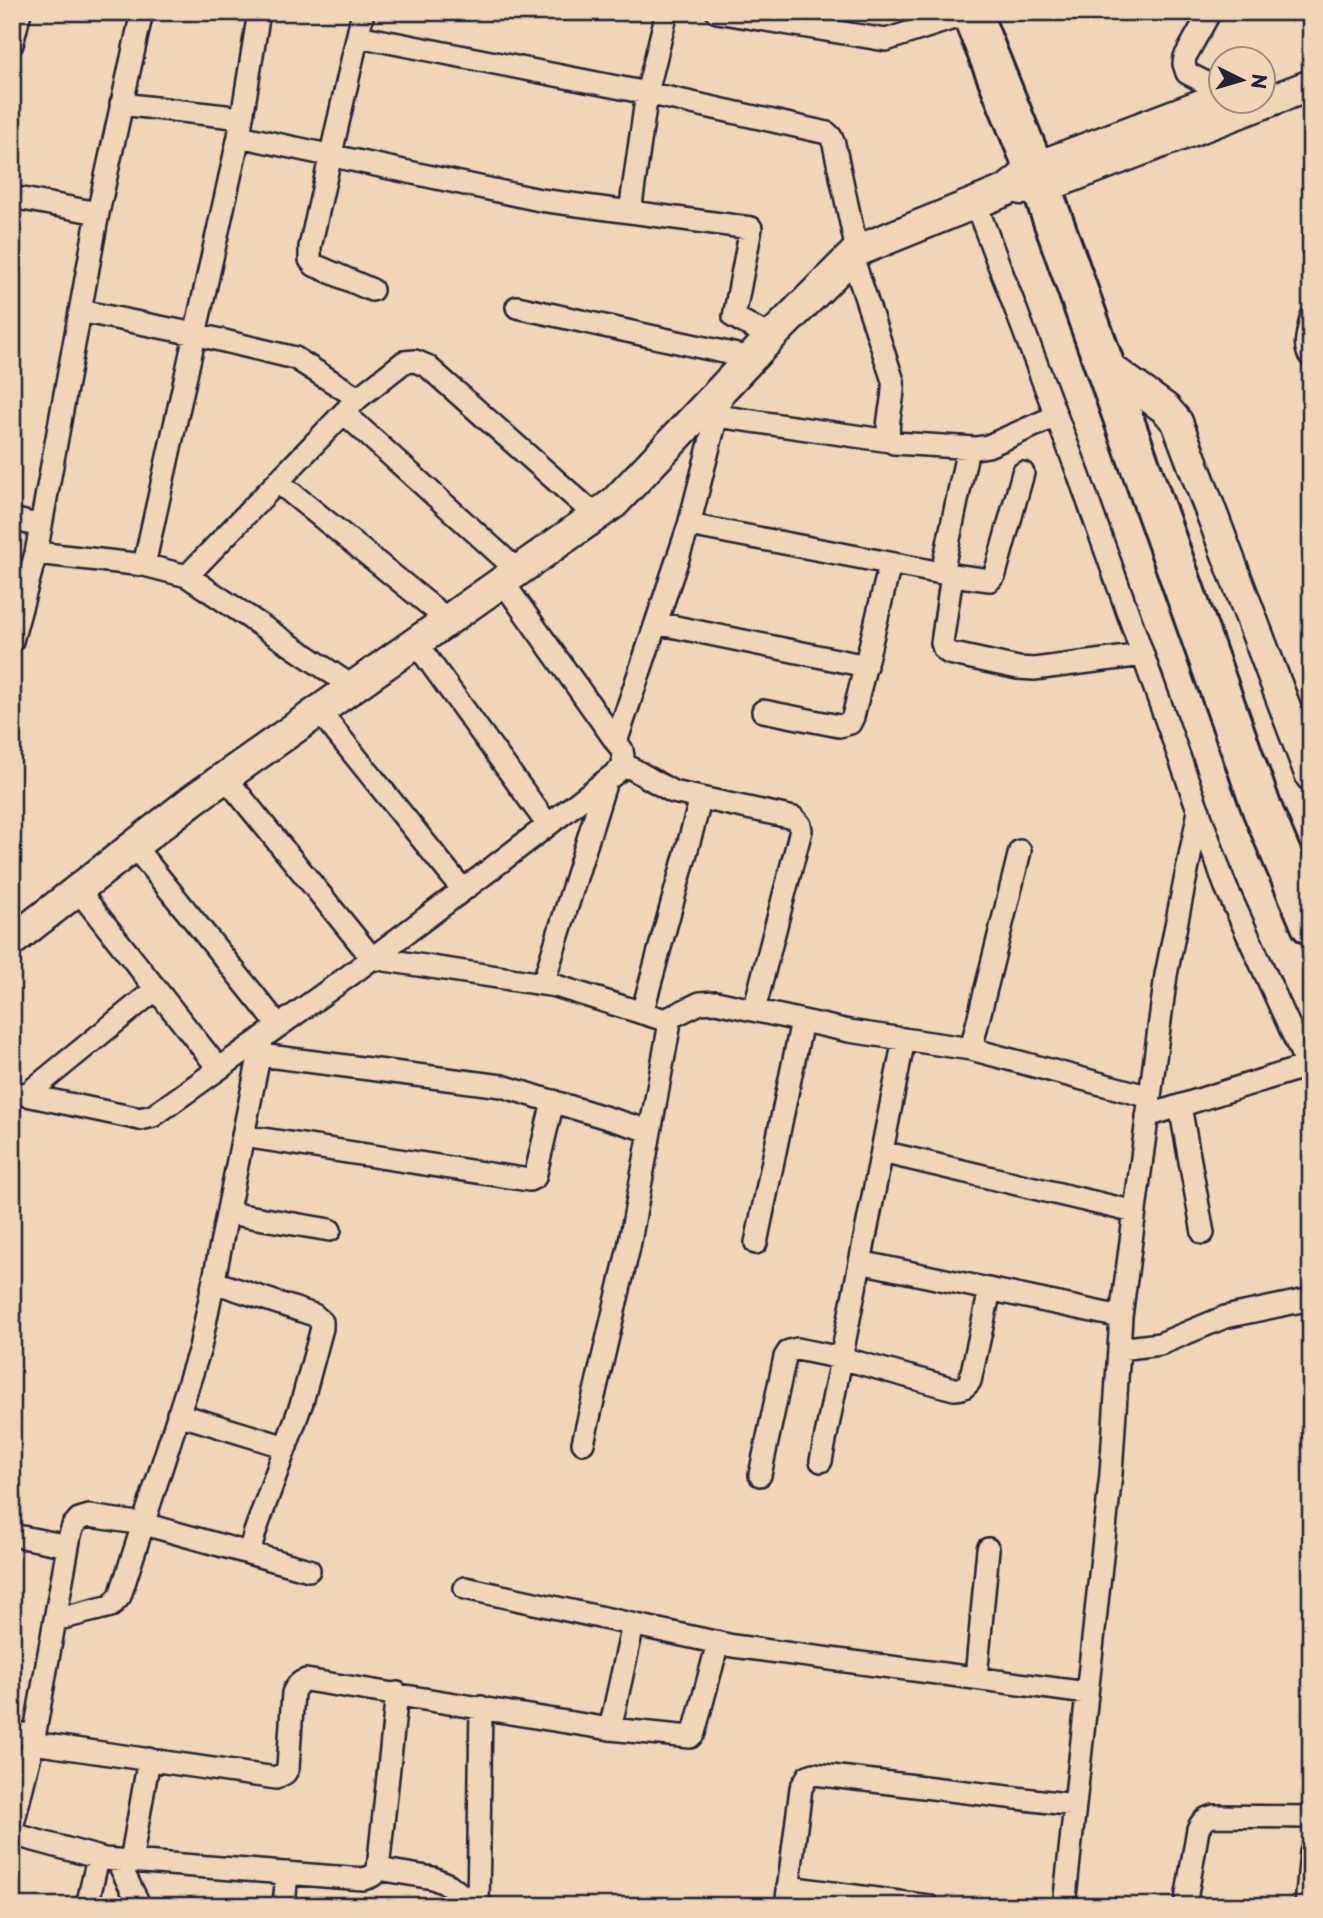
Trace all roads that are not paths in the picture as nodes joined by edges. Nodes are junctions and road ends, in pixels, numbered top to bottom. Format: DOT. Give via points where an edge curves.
graph roads {
  1 [pos="20,12"];
  2 [pos="142,12"];
  3 [pos="259,12"];
  4 [pos="363,12"];
  5 [pos="667,12"];
  6 [pos="717,12"];
  7 [pos="1210,12"];
  8 [pos="972,13"];
  9 [pos="358,36"];
  10 [pos="12,44"];
  11 [pos="1311,64"];
  12 [pos="1278,76"];
  13 [pos="1208,84"];
  14 [pos="1311,85"];
  15 [pos="647,93"];
  16 [pos="1208,103"];
  17 [pos="121,104"];
  18 [pos="240,127"];
  19 [pos="330,156"];
  20 [pos="1028,182"];
  21 [pos="12,197"];
  22 [pos="975,202"];
  23 [pos="630,212"];
  24 [pos="98,213"];
  25 [pos="855,254"];
  26 [pos="372,290"];
  27 [pos="517,307"];
  28 [pos="80,311"];
  29 [pos="1311,318"];
  30 [pos="195,334"];
  31 [pos="771,337"];
  32 [pos="1311,357"];
  33 [pos="751,358"];
  34 [pos="1104,364"];
  35 [pos="724,386"];
  36 [pos="351,405"];
  37 [pos="717,416"];
  38 [pos="1056,416"];
  39 [pos="890,441"];
  40 [pos="968,448"];
  41 [pos="1023,473"];
  42 [pos="278,482"];
  43 [pos="596,516"];
  44 [pos="12,519"];
  45 [pos="689,525"];
  46 [pos="41,526"];
  47 [pos="37,553"];
  48 [pos="890,564"];
  49 [pos="144,565"];
  50 [pos="947,574"];
  51 [pos="187,576"];
  52 [pos="510,576"];
  53 [pos="448,620"];
  54 [pos="656,623"];
  55 [pos="12,641"];
  56 [pos="416,642"];
  57 [pos="1143,655"];
  58 [pos="866,666"];
  59 [pos="353,687"];
  60 [pos="319,711"];
  61 [pos="763,711"];
  62 [pos="616,742"];
  63 [pos="624,764"];
  64 [pos="1311,776"];
  65 [pos="225,777"];
  66 [pos="606,781"];
  67 [pos="701,798"];
  68 [pos="1199,811"];
  69 [pos="548,825"];
  70 [pos="134,846"];
  71 [pos="1020,851"];
  72 [pos="78,890"];
  73 [pos="463,890"];
  74 [pos="1311,925"];
  75 [pos="12,941"];
  76 [pos="372,958"];
  77 [pos="543,984"];
  78 [pos="156,989"];
  79 [pos="754,1010"];
  80 [pos="642,1013"];
  81 [pos="665,1020"];
  82 [pos="802,1021"];
  83 [pos="904,1039"];
  84 [pos="268,1040"];
  85 [pos="971,1049"];
  86 [pos="219,1069"];
  87 [pos="1309,1070"];
  88 [pos="19,1093"];
  89 [pos="553,1101"];
  90 [pos="1180,1106"];
  91 [pos="1148,1107"];
  92 [pos="650,1130"];
  93 [pos="244,1136"];
  94 [pos="882,1152"];
  95 [pos="1135,1212"];
  96 [pos="228,1213"];
  97 [pos="330,1230"];
  98 [pos="1203,1233"];
  99 [pos="756,1242"];
  100 [pos="860,1262"];
  101 [pos="214,1282"];
  102 [pos="990,1290"];
  103 [pos="1311,1299"];
  104 [pos="1121,1317"];
  105 [pos="1119,1349"];
  106 [pos="841,1358"];
  107 [pos="178,1414"];
  108 [pos="583,1443"];
  109 [pos="286,1447"];
  110 [pos="821,1461"];
  111 [pos="760,1475"];
  112 [pos="145,1518"];
  113 [pos="12,1535"];
  114 [pos="251,1544"];
  115 [pos="68,1546"];
  116 [pos="988,1549"];
  117 [pos="309,1570"];
  118 [pos="465,1588"];
  119 [pos="55,1620"];
  120 [pos="633,1625"];
  121 [pos="718,1643"];
  122 [pos="976,1678"];
  123 [pos="397,1693"];
  124 [pos="1087,1693"];
  125 [pos="481,1707"];
  126 [pos="610,1729"];
  127 [pos="12,1732"];
  128 [pos="33,1740"];
  129 [pos="149,1759"];
  130 [pos="1075,1805"];
  131 [pos="1311,1817"];
  132 [pos="12,1828"];
  133 [pos="12,1834"];
  134 [pos="1311,1852"];
  135 [pos="115,1860"];
  136 [pos="378,1869"];
  137 [pos="287,1873"];
  138 [pos="787,1896"];
  139 [pos="87,1906"];
  140 [pos="140,1906"];
  141 [pos="284,1906"];
  142 [pos="476,1906"];
  143 [pos="928,1906"];
  144 [pos="1064,1906"];
  145 [pos="1185,1906"];
  146 [pos="1306,1906"];
  1 -- 10 [label="street"];
  2 -- 17 [label="street"];
  3 -- 18 [label="street"];
  4 -- 9 [label="street"];
  5 -- 15 [label="street"];
  6 -- 8 [label="street" via="887,40"];
  7 -- 13 [label="street" via="1185,58 1187,73"];
  8 -- 20 [label="highway"];
  9 -- 15 [label="street"];
  9 -- 19 [label="street"];
  11 -- 12 [label="main road"];
  14 -- 20 [label="main road"];
  15 -- 23 [label="street"];
  15 -- 25 [label="street" via="827,133 834,144"];
  16 -- 20 [label="main road"];
  17 -- 18 [label="street"];
  17 -- 24 [label="street"];
  18 -- 19 [label="street"];
  18 -- 30 [label="street"];
  19 -- 23 [label="street" via="540,201"];
  19 -- 26 [label="street" via="310,260"];
  20 -- 22 [label="main road"];
  20 -- 34 [label="highway"];
  21 -- 24 [label="street"];
  22 -- 25 [label="main road"];
  22 -- 38 [label="street"];
  23 -- 31 [label="street" via="751,228 734,317"];
  24 -- 28 [label="street"];
  25 -- 31 [label="main road"];
  25 -- 39 [label="street" via="893,381"];
  27 -- 33 [label="street"];
  28 -- 30 [label="street"];
  28 -- 46 [label="street"];
  29 -- 32 [label="street" via="1306,347"];
  30 -- 36 [label="street" via="295,358"];
  30 -- 49 [label="street"];
  31 -- 33 [label="main road"];
  33 -- 35 [label="main road"];
  34 -- 64 [label="main road" via="1177,422"];
  34 -- 74 [label="highway" via="1262,809"];
  35 -- 37 [label="street"];
  35 -- 43 [label="main road" via="614,503"];
  36 -- 42 [label="street"];
  36 -- 43 [label="street" via="404,362 427,366"];
  36 -- 52 [label="street"];
  37 -- 39 [label="street"];
  37 -- 45 [label="street"];
  38 -- 40 [label="street" via="988,446"];
  38 -- 57 [label="street"];
  39 -- 40 [label="street"];
  40 -- 50 [label="street"];
  41 -- 50 [label="street" via="993,577 985,580"];
  42 -- 51 [label="street"];
  42 -- 53 [label="street"];
  43 -- 52 [label="main road"];
  44 -- 46 [label="street"];
  45 -- 48 [label="street"];
  45 -- 54 [label="street"];
  46 -- 47 [label="street"];
  47 -- 49 [label="street"];
  47 -- 55 [label="street"];
  48 -- 50 [label="street"];
  48 -- 58 [label="street"];
  49 -- 51 [label="street"];
  50 -- 57 [label="street" via="942,642 949,653 1034,669"];
  51 -- 59 [label="street"];
  52 -- 53 [label="main road"];
  52 -- 62 [label="street"];
  53 -- 56 [label="main road"];
  54 -- 58 [label="street"];
  54 -- 62 [label="street"];
  56 -- 59 [label="main road"];
  56 -- 69 [label="street"];
  57 -- 68 [label="street"];
  58 -- 61 [label="street" via="850,723 838,726"];
  59 -- 60 [label="main road"];
  60 -- 65 [label="main road"];
  60 -- 73 [label="street"];
  62 -- 63 [label="street"];
  63 -- 66 [label="street"];
  63 -- 67 [label="street" via="673,792"];
  65 -- 70 [label="main road"];
  65 -- 76 [label="street"];
  66 -- 69 [label="street"];
  66 -- 77 [label="street"];
  67 -- 79 [label="street" via="794,818 800,825"];
  67 -- 80 [label="street"];
  68 -- 87 [label="street" via="1228,893"];
  68 -- 91 [label="street" via="1166,975"];
  69 -- 73 [label="street"];
  70 -- 72 [label="main road"];
  70 -- 84 [label="street"];
  71 -- 85 [label="street"];
  72 -- 75 [label="main road"];
  72 -- 78 [label="street"];
  73 -- 76 [label="street"];
  76 -- 77 [label="street"];
  76 -- 84 [label="street"];
  77 -- 80 [label="street"];
  78 -- 86 [label="street"];
  78 -- 88 [label="street"];
  79 -- 81 [label="street" via="705,1002"];
  79 -- 82 [label="street"];
  80 -- 81 [label="street"];
  81 -- 92 [label="street" via="669,1028"];
  82 -- 83 [label="street"];
  82 -- 99 [label="street"];
  83 -- 85 [label="street"];
  83 -- 94 [label="street"];
  84 -- 86 [label="street"];
  84 -- 89 [label="street" via="512,1088"];
  84 -- 93 [label="street"];
  85 -- 91 [label="street"];
  86 -- 88 [label="street" via="159,1113 140,1119"];
  87 -- 90 [label="street"];
  89 -- 92 [label="street"];
  89 -- 93 [label="street" via="535,1177 529,1180"];
  90 -- 91 [label="street"];
  90 -- 98 [label="street"];
  91 -- 95 [label="street"];
  92 -- 108 [label="street" via="629,1247"];
  93 -- 96 [label="street"];
  94 -- 95 [label="street"];
  94 -- 100 [label="street"];
  95 -- 104 [label="street"];
  96 -- 97 [label="street"];
  96 -- 101 [label="street"];
  100 -- 102 [label="street"];
  100 -- 106 [label="street"];
  101 -- 107 [label="street" via="200,1348"];
  101 -- 109 [label="street" via="314,1315 322,1322"];
  102 -- 104 [label="street"];
  102 -- 106 [label="street" via="966,1387 954,1389"];
  103 -- 105 [label="street" via="1225,1317 1160,1345"];
  104 -- 105 [label="street"];
  105 -- 124 [label="street" via="1111,1474"];
  106 -- 110 [label="street"];
  106 -- 111 [label="street" via="789,1351"];
  107 -- 109 [label="street"];
  107 -- 112 [label="street"];
  109 -- 114 [label="street"];
  112 -- 114 [label="street"];
  112 -- 115 [label="street" via="79,1519"];
  112 -- 119 [label="street" via="116,1602"];
  113 -- 115 [label="street"];
  114 -- 117 [label="street"];
  115 -- 119 [label="street"];
  116 -- 122 [label="street"];
  118 -- 120 [label="street"];
  119 -- 128 [label="street"];
  120 -- 121 [label="street"];
  120 -- 126 [label="street"];
  121 -- 122 [label="street"];
  121 -- 126 [label="street" via="690,1738"];
  122 -- 124 [label="street"];
  123 -- 125 [label="street"];
  123 -- 129 [label="street" via="301,1681 293,1693 288,1768 281,1777"];
  123 -- 136 [label="street"];
  124 -- 130 [label="street"];
  125 -- 126 [label="street"];
  125 -- 142 [label="street"];
  127 -- 128 [label="street"];
  128 -- 129 [label="street"];
  128 -- 132 [label="street"];
  129 -- 135 [label="street"];
  130 -- 138 [label="street" via="814,1774 801,1788"];
  130 -- 144 [label="street"];
  131 -- 145 [label="street" via="1207,1817 1198,1829"];
  133 -- 135 [label="street"];
  134 -- 146 [label="street"];
  135 -- 137 [label="street"];
  135 -- 139 [label="street"];
  135 -- 140 [label="street"];
  136 -- 137 [label="street" via="363,1879"];
  136 -- 142 [label="street" via="433,1878"];
  137 -- 141 [label="street"];
  138 -- 143 [label="street"];
}
